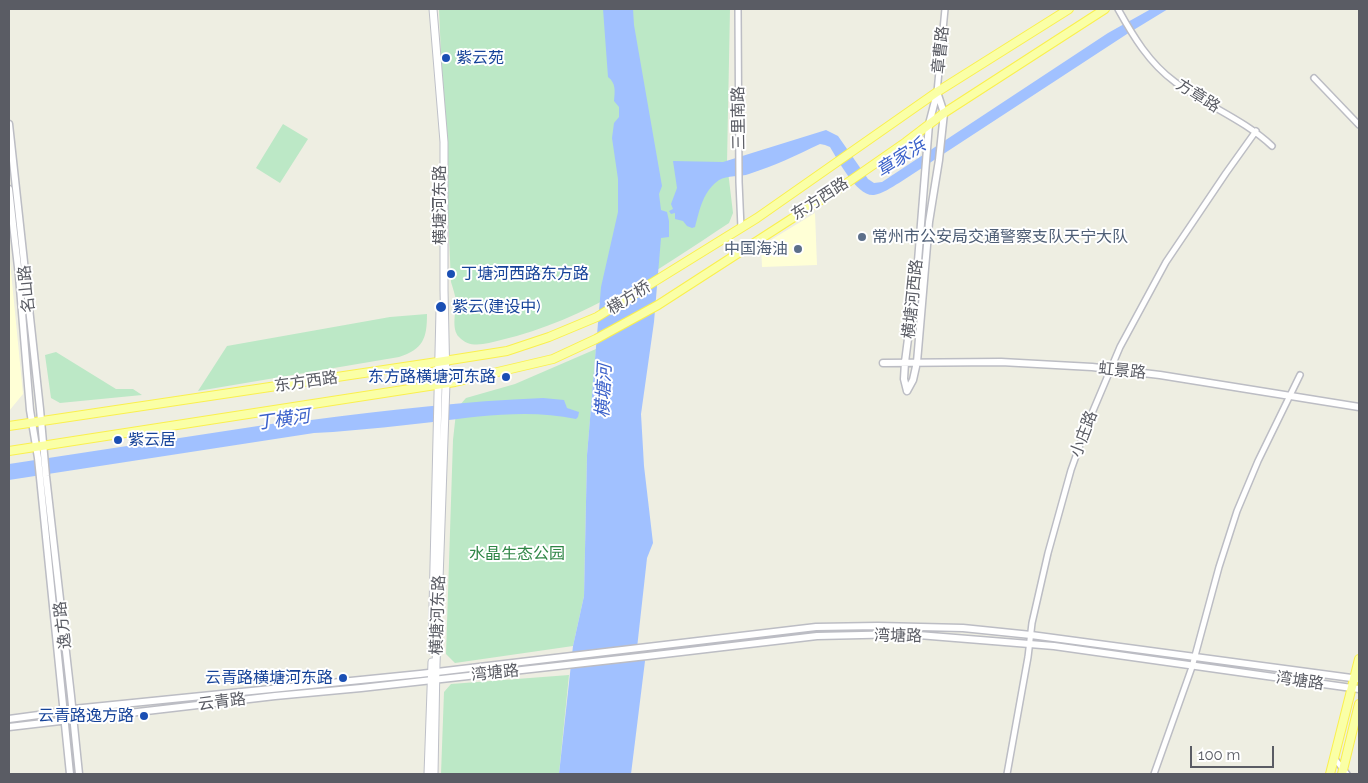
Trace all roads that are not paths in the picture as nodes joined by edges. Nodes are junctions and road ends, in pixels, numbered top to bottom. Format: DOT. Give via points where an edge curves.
graph roads {
  1 [pos="429,9"];
  2 [pos="434,9"];
  3 [pos="738,9"];
  4 [pos="945,9"];
  5 [pos="1069,9"];
  6 [pos="1105,9"];
  7 [pos="1118,9"];
  8 [pos="1314,78"];
  9 [pos="937,92"];
  10 [pos="944,113"];
  11 [pos="9,124"];
  12 [pos="929,124"];
  13 [pos="1359,125"];
  14 [pos="1256,132"];
  15 [pos="1272,146"];
  16 [pos="10,150"];
  17 [pos="9,189"];
  18 [pos="741,228"];
  19 [pos="660,278"];
  20 [pos="658,305"];
  21 [pos="597,317"];
  22 [pos="596,339"];
  23 [pos="442,362"];
  24 [pos="906,362"];
  25 [pos="916,362"];
  26 [pos="883,363"];
  27 [pos="1110,369"];
  28 [pos="1300,375"];
  29 [pos="442,384"];
  30 [pos="1289,396"];
  31 [pos="442,402"];
  32 [pos="1359,407"];
  33 [pos="37,422"];
  34 [pos="9,426"];
  35 [pos="40,446"];
  36 [pos="9,451"];
  37 [pos="43,477"];
  38 [pos="1030,635"];
  39 [pos="1030,644"];
  40 [pos="1195,658"];
  41 [pos="1359,659"];
  42 [pos="1193,666"];
  43 [pos="433,676"];
  44 [pos="1357,679"];
  45 [pos="1356,689"];
  46 [pos="1359,704"];
  47 [pos="73,709"];
  48 [pos="62,711"];
  49 [pos="9,719"];
  50 [pos="73,719"];
  51 [pos="64,720"];
  52 [pos="9,727"];
  53 [pos="1334,758"];
  54 [pos="1344,773"];
  55 [pos="70,774"];
  56 [pos="78,774"];
  57 [pos="428,774"];
  58 [pos="434,774"];
  59 [pos="1007,774"];
  60 [pos="1154,774"];
  61 [pos="1330,774"];
  1 -- 23 [label="main road, 横塘河东路" via="440,142"];
  2 -- 23 [label="main road, 横塘河东路" via="444,142"];
  3 -- 18 [label="street, 三里南路"];
  4 -- 9 [label="street, 章曹路"];
  5 -- 9 [label="main road, 东方西路"];
  6 -- 10 [label="main road, 东方西路"];
  7 -- 14 [label="street, 方章路" via="1139,46 1156,65 1174,81"];
  8 -- 13 [label="street"];
  9 -- 10 [label="street, 横塘河西路"];
  9 -- 12 [label="street, 横塘河西路"];
  9 -- 18 [label="main road, 东方西路"];
  10 -- 12 [label="main road, 东方西路"];
  10 -- 25 [label="street, 横塘河西路" via="929,222"];
  11 -- 16 [label="street, 名山路"];
  12 -- 20 [label="main road, 东方西路" via="866,170"];
  12 -- 24 [label="street, 横塘河西路"];
  14 -- 15 [label="street, 方章路"];
  14 -- 27 [label="street, 小庄路" via="1166,262"];
  16 -- 33 [label="street, 名山路"];
  17 -- 33 [label="street, 名山路" via="30,410"];
  18 -- 19 [label="main road, 东方西路"];
  19 -- 21 [label="main road, 横方桥"];
  20 -- 22 [label="main road, 横方桥"];
  21 -- 23 [label="main road, 东方西路" via="507,351"];
  22 -- 29 [label="main road, 东方西路" via="553,358"];
  23 -- 29 [label="main road, 横塘河东路"];
  23 -- 33 [label="main road, 东方西路"];
  24 -- 25 [label="street, 虹景路"];
  24 -- 25 [label="street, 横塘河西路" via="906,392 913,380"];
  24 -- 26 [label="street, 虹景路"];
  25 -- 27 [label="street, 虹景路" via="1001,362"];
  27 -- 30 [label="street, 虹景路"];
  27 -- 38 [label="street, 小庄路" via="1071,470"];
  28 -- 30 [label="street"];
  29 -- 31 [label="main road, 横塘河东路"];
  29 -- 35 [label="main road, 东方西路"];
  30 -- 32 [label="street, 虹景路"];
  30 -- 40 [label="street" via="1237,511"];
  31 -- 43 [label="main road, 横塘河东路" via="445,427"];
  31 -- 43 [label="main road, 横塘河东路" via="436,428"];
  33 -- 34 [label="main road, 东方西路"];
  33 -- 35 [label="street, 名山路"];
  35 -- 36 [label="main road, 东方西路"];
  35 -- 37 [label="street"];
  37 -- 47 [label="street, 逸方路"];
  37 -- 48 [label="street, 逸方路"];
  38 -- 39 [label="street, 小庄路"];
  38 -- 40 [label="street"];
  38 -- 43 [label="street" via="963,628 816,627 563,656"];
  39 -- 42 [label="street, 湾塘路"];
  39 -- 43 [label="street, 湾塘路" via="906,634 817,636 564,666"];
  39 -- 59 [label="street, 小庄路"];
  40 -- 42 [label="street"];
  40 -- 44 [label="street"];
  41 -- 44 [label="main road"];
  42 -- 45 [label="street, 湾塘路"];
  42 -- 60 [label="street"];
  43 -- 47 [label="street, 云青路"];
  43 -- 50 [label="street, 云青路"];
  43 -- 57 [label="main road, 横塘河东路"];
  43 -- 58 [label="main road, 横塘河东路"];
  44 -- 45 [label="main road"];
  45 -- 53 [label="main road"];
  46 -- 54 [label="main road"];
  47 -- 48 [label="street, 云青路"];
  47 -- 50 [label="street, 逸方路"];
  48 -- 49 [label="street, 云青路"];
  48 -- 51 [label="street, 逸方路"];
  50 -- 51 [label="street, 云青路"];
  50 -- 56 [label="street, 逸方路"];
  51 -- 52 [label="street, 云青路"];
  51 -- 55 [label="street, 逸方路"];
  53 -- 54 [label="street"];
  53 -- 61 [label="main road"];
}
